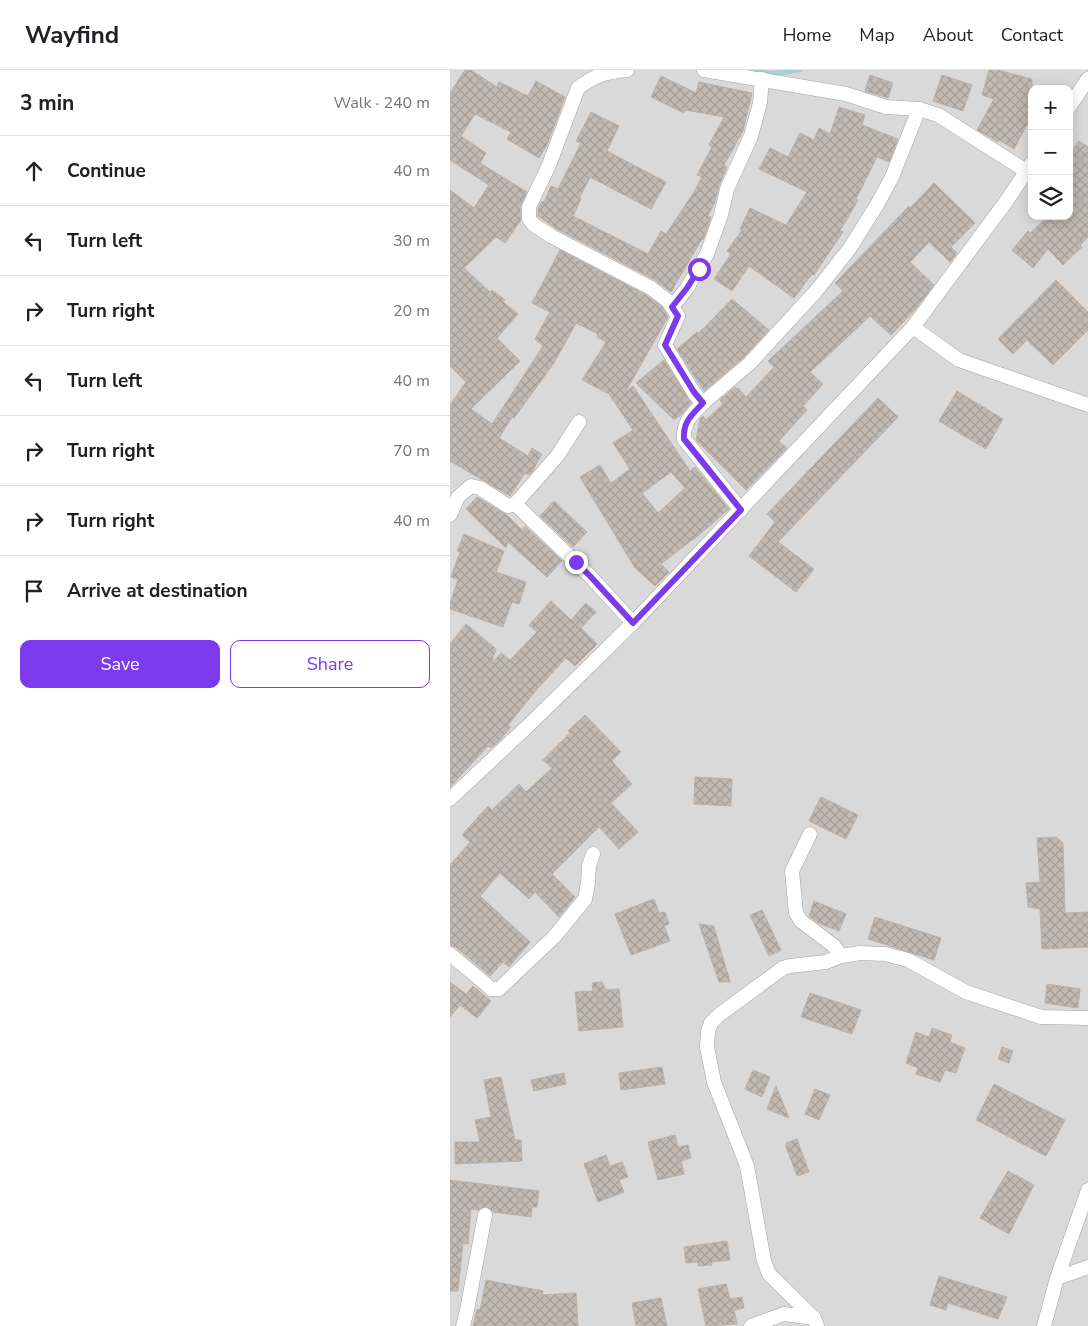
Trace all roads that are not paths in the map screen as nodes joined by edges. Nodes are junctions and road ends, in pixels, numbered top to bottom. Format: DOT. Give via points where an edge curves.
graph roads {
  1 [pos="626,70"];
  2 [pos="704,70"];
  3 [pos="762,79"];
  4 [pos="1088,79"];
  5 [pos="1073,101"];
  6 [pos="919,109"];
  7 [pos="1028,166"];
  8 [pos="1028,168"];
  9 [pos="672,307"];
  10 [pos="913,327"];
  11 [pos="703,403"];
  12 [pos="1088,405"];
  13 [pos="580,422"];
  14 [pos="515,504"];
  15 [pos="741,510"];
  16 [pos="450,515"];
  17 [pos="633,623"];
  18 [pos="450,799"];
  19 [pos="810,834"];
  20 [pos="593,854"];
  21 [pos="450,954"];
  22 [pos="841,956"];
  23 [pos="1088,1018"];
  24 [pos="1086,1199"];
  25 [pos="485,1214"];
  26 [pos="1088,1267"];
  27 [pos="1058,1278"];
  28 [pos="816,1322"];
  29 [pos="463,1326"];
  30 [pos="751,1326"];
  31 [pos="1044,1326"];
  1 -- 9 [label="street" via="600,74 578,88 549,165 529,206 529,219 551,236 651,288"];
  2 -- 3 [label="street"];
  3 -- 6 [label="street" via="846,94 886,107"];
  3 -- 9 [label="street" via="760,103 751,136 727,189 707,254"];
  4 -- 5 [label="street"];
  6 -- 7 [label="street" via="938,115"];
  6 -- 11 [label="street" via="892,177 850,248 817,290 750,363"];
  8 -- 10 [label="street"];
  9 -- 11 [label="street" via="678,316 665,345"];
  10 -- 12 [label="street" via="958,360"];
  10 -- 15 [label="street"];
  11 -- 15 [label="street" via="684,427 684,439"];
  13 -- 14 [label="street" via="558,455"];
  14 -- 16 [label="street" via="508,506 480,488 471,486 458,497"];
  14 -- 17 [label="street" via="590,576"];
  15 -- 17 [label="street"];
  17 -- 18 [label="street"];
  19 -- 22 [label="street" via="792,871 796,913"];
  20 -- 21 [label="street" via="585,899 554,937 499,989 488,986"];
  22 -- 23 [label="street" via="885,954 908,960 966,992 1040,1017"];
  22 -- 28 [label="street" via="826,962 783,968 719,1015 708,1032 707,1047 714,1082 747,1166 764,1261 769,1274"];
  24 -- 27 [label="street"];
  25 -- 29 [label="street"];
  26 -- 27 [label="street"];
  27 -- 31 [label="street"];
  28 -- 30 [label="street" via="784,1314"];
}
